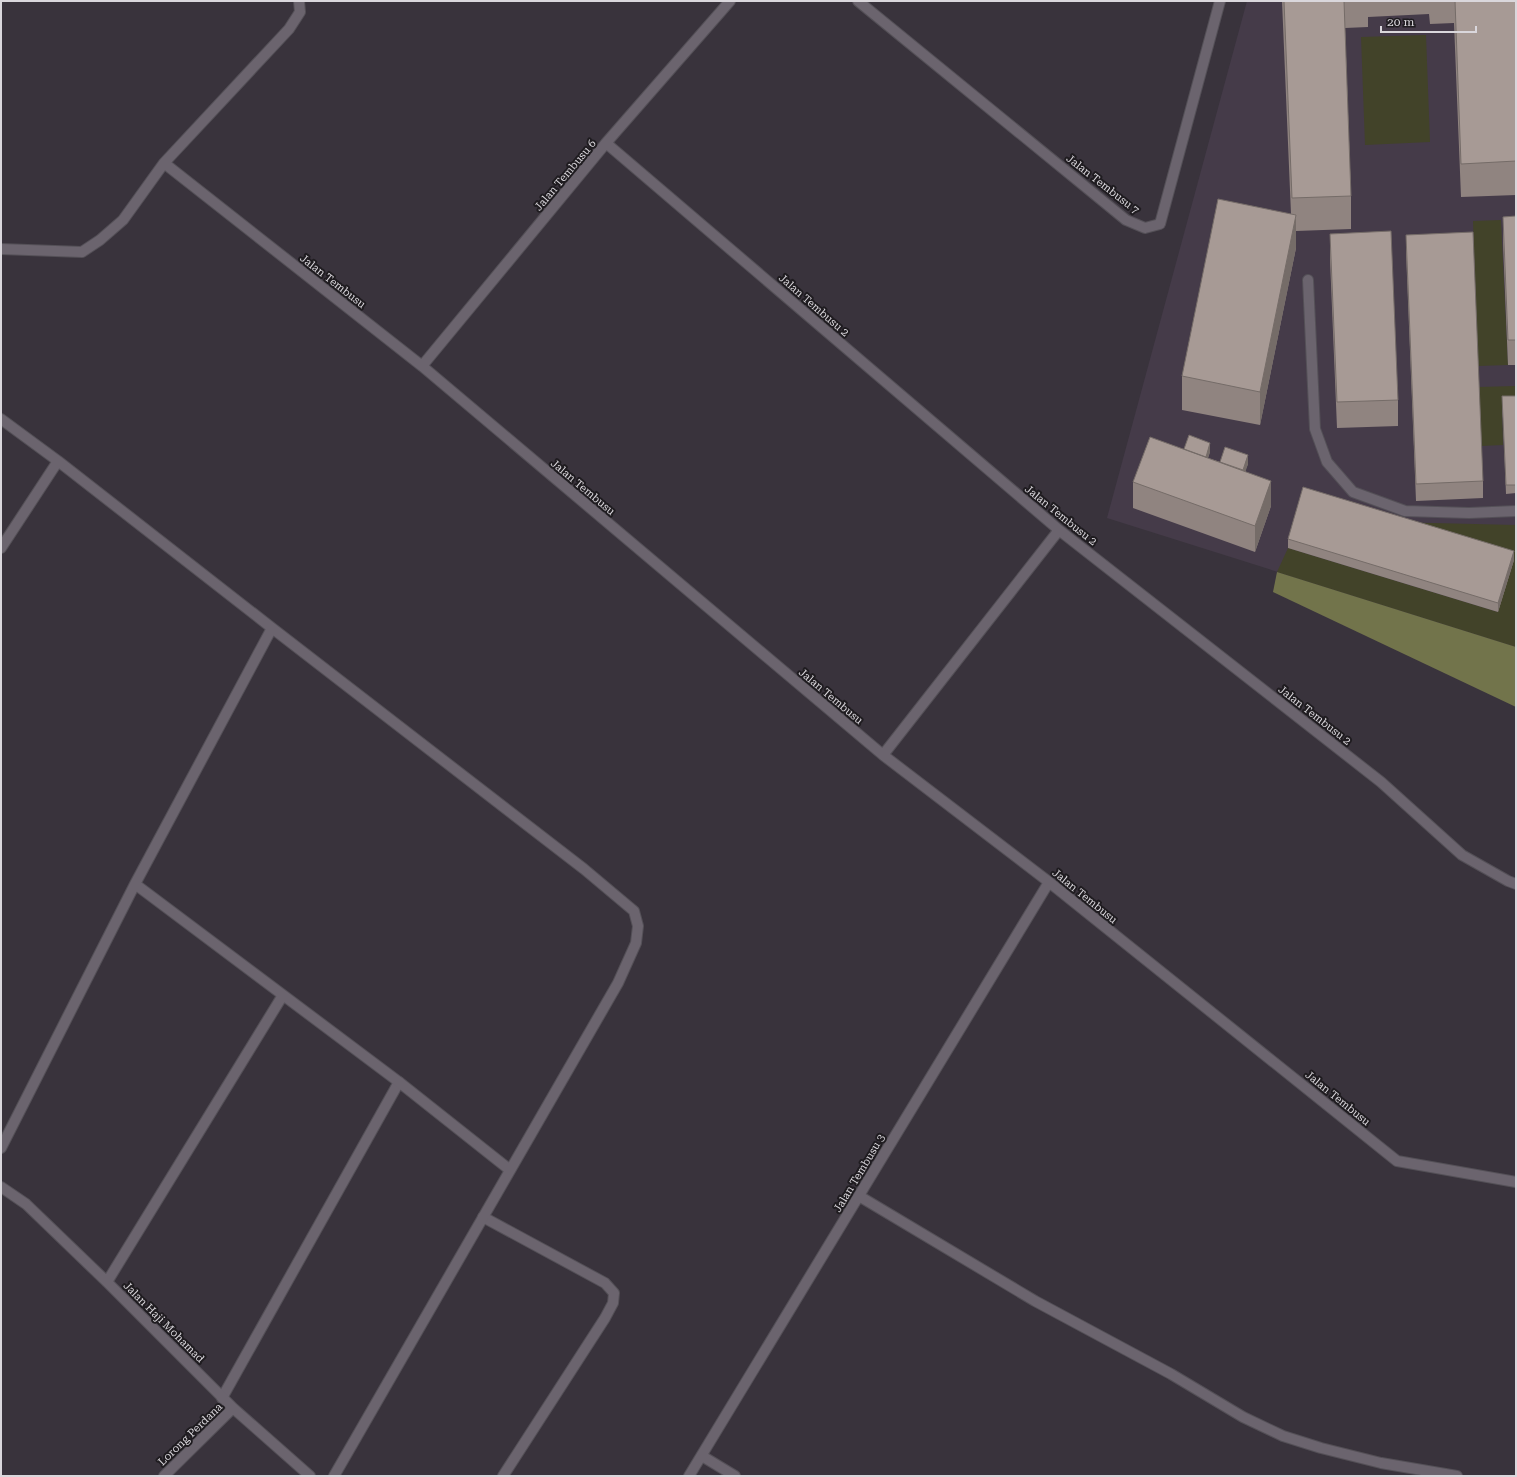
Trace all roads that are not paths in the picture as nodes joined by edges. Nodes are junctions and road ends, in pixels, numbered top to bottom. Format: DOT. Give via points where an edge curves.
graph roads {
  1 [pos="299,1"];
  2 [pos="730,1"];
  3 [pos="858,1"];
  4 [pos="1220,1"];
  5 [pos="606,143"];
  6 [pos="164,163"];
  7 [pos="1,249"];
  8 [pos="1308,280"];
  9 [pos="422,366"];
  10 [pos="1,419"];
  11 [pos="58,461"];
  12 [pos="1516,511"];
  13 [pos="1059,530"];
  14 [pos="1,548"];
  15 [pos="272,628"];
  16 [pos="883,756"];
  17 [pos="1048,882"];
  18 [pos="135,884"];
  19 [pos="1516,884"];
  20 [pos="283,995"];
  21 [pos="399,1082"];
  22 [pos="1,1148"];
  23 [pos="510,1170"];
  24 [pos="1516,1182"];
  25 [pos="1,1187"];
  26 [pos="859,1196"];
  27 [pos="483,1217"];
  28 [pos="107,1282"];
  29 [pos="222,1398"];
  30 [pos="233,1408"];
  31 [pos="702,1456"];
  32 [pos="164,1476"];
  33 [pos="310,1476"];
  34 [pos="334,1476"];
  35 [pos="503,1476"];
  36 [pos="689,1476"];
  37 [pos="735,1476"];
  38 [pos="1457,1476"];
  1 -- 6 [label="street" via="300,12 289,29"];
  2 -- 5 [label="street, Jalan Tembusu 6"];
  3 -- 4 [label="street, Jalan Tembusu 7" via="1126,220 1144,228 1160,224"];
  5 -- 9 [label="street, Jalan Tembusu 6"];
  5 -- 13 [label="street, Jalan Tembusu 2"];
  6 -- 7 [label="street" via="123,220 82,252"];
  6 -- 9 [label="street, Jalan Tembusu"];
  8 -- 12 [label="street" via="1315,429 1327,462 1353,492 1405,512"];
  9 -- 16 [label="street, Jalan Tembusu"];
  10 -- 11 [label="street"];
  11 -- 14 [label="street"];
  11 -- 15 [label="street"];
  13 -- 16 [label="street"];
  13 -- 19 [label="street, Jalan Tembusu 2" via="1381,782 1462,855"];
  15 -- 18 [label="street"];
  15 -- 23 [label="street" via="571,859 634,911 638,926 636,943 618,983"];
  16 -- 17 [label="street, Jalan Tembusu"];
  17 -- 24 [label="street, Jalan Tembusu" via="1397,1161"];
  17 -- 26 [label="street, Jalan Tembusu 3"];
  18 -- 20 [label="street"];
  18 -- 22 [label="street"];
  20 -- 21 [label="street"];
  20 -- 28 [label="street"];
  21 -- 23 [label="street"];
  21 -- 29 [label="street"];
  23 -- 27 [label="street"];
  25 -- 28 [label="street, Jalan Haji Mohamad" via="26,1204"];
  26 -- 31 [label="street, Jalan Tembusu 3"];
  26 -- 38 [label="street" via="1035,1301 1171,1374 1243,1418 1282,1436 1321,1448 1381,1463"];
  27 -- 34 [label="street"];
  27 -- 35 [label="street" via="605,1283 614,1293 613,1303 605,1318"];
  28 -- 29 [label="street, Jalan Haji Mohamad"];
  29 -- 30 [label="street, Jalan Haji Mohamad"];
  30 -- 32 [label="street, Lorong Perdana"];
  30 -- 33 [label="street, Jalan Haji Mohamad"];
  31 -- 36 [label="street, Jalan Tembusu 3"];
  31 -- 37 [label="street"];
}
